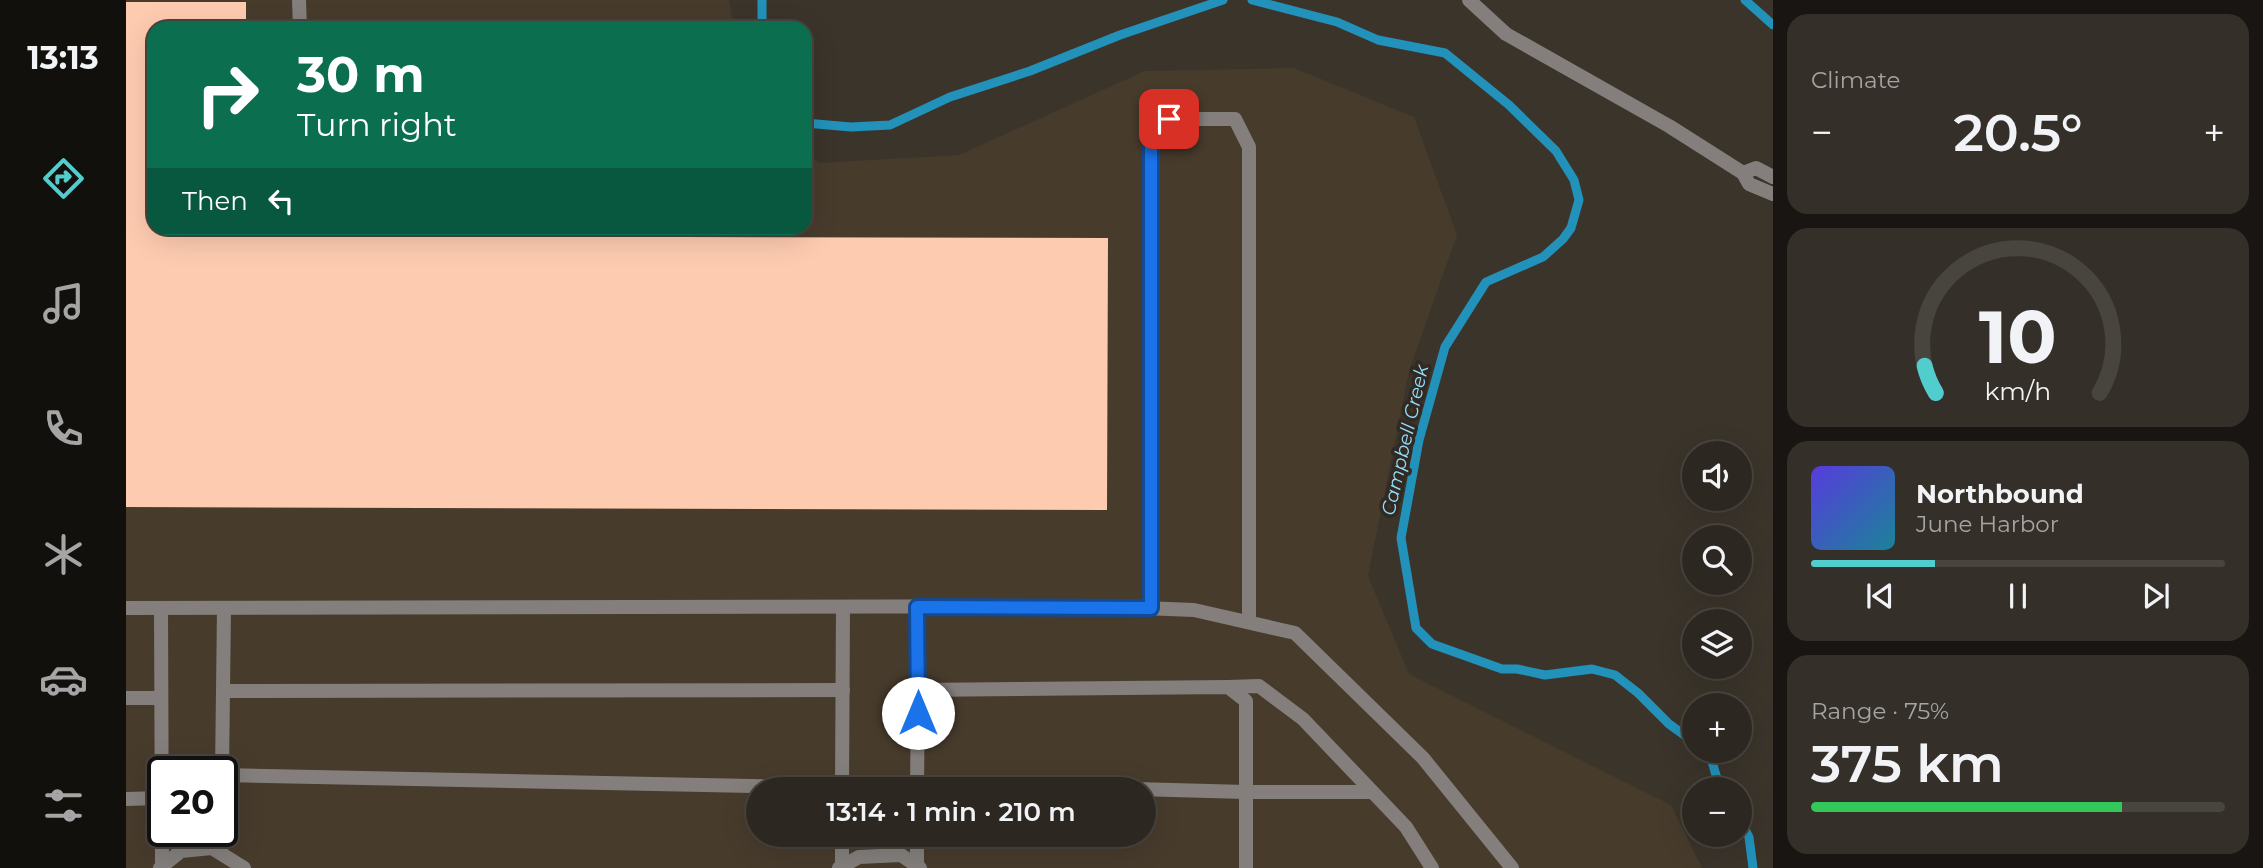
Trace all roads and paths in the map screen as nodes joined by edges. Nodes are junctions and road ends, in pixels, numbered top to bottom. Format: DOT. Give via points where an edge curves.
graph roads {
  1 [pos="299,0"];
  2 [pos="1469,0"];
  3 [pos="300,21"];
  4 [pos="1743,173"];
  5 [pos="1773,177"];
  6 [pos="1773,194"];
  7 [pos="844,607"];
  8 [pos="917,607"];
  9 [pos="126,608"];
  10 [pos="161,608"];
  11 [pos="224,608"];
  12 [pos="1151,608"];
  13 [pos="1248,622"];
  14 [pos="1228,687"];
  15 [pos="843,690"];
  16 [pos="918,690"];
  17 [pos="223,691"];
  18 [pos="126,698"];
  19 [pos="161,698"];
  20 [pos="162,756"];
  21 [pos="222,756"];
  22 [pos="238,773"];
  23 [pos="842,777"];
  24 [pos="917,777"];
  25 [pos="746,787"];
  26 [pos="1156,790"];
  27 [pos="1246,792"];
  28 [pos="1372,792"];
  29 [pos="126,799"];
  30 [pos="147,799"];
  31 [pos="161,847"];
  32 [pos="220,847"];
  33 [pos="842,847"];
  34 [pos="917,847"];
  35 [pos="220,853"];
  36 [pos="161,867"];
  37 [pos="841,867"];
  38 [pos="918,867"];
  39 [pos="244,868"];
  40 [pos="1246,868"];
  41 [pos="1432,868"];
  42 [pos="1510,868"];
  1 -- 3 [label="lane"];
  2 -- 4 [label="lane" via="1506,34"];
  4 -- 5 [label="lane" via="1756,168"];
  4 -- 6 [label="lane" via="1749,184"];
  7 -- 8 [label="lane"];
  7 -- 11 [label="lane"];
  7 -- 15 [label="lane"];
  8 -- 12 [label="lane"];
  8 -- 16 [label="lane"];
  9 -- 10 [label="lane"];
  10 -- 11 [label="lane"];
  10 -- 19 [label="lane"];
  11 -- 17 [label="lane"];
  12 -- 13 [label="lane" via="1194,610"];
  12 -- 13 [label="lane" via="1151,148 1169,119 1235,119 1248,147"];
  13 -- 42 [label="lane" via="1296,633 1423,758"];
  14 -- 16 [label="lane"];
  14 -- 27 [label="lane" via="1246,701"];
  14 -- 28 [label="lane" via="1259,686 1303,719"];
  15 -- 17 [label="lane"];
  15 -- 23 [label="lane"];
  16 -- 24 [label="lane"];
  17 -- 21 [label="lane"];
  18 -- 19 [label="lane"];
  19 -- 20 [label="lane"];
  22 -- 25 [label="lane"];
  26 -- 27 [label="lane"];
  27 -- 28 [label="lane"];
  27 -- 40 [label="lane"];
  28 -- 41 [label="lane" via="1406,827"];
  29 -- 30 [label="lane"];
  31 -- 36 [label="lane"];
  32 -- 35 [label="lane"];
  33 -- 37 [label="lane"];
  34 -- 38 [label="lane"];
  35 -- 36 [label="lane" via="212,848 181,851"];
  35 -- 39 [label="lane"];
  37 -- 38 [label="lane" via="859,857 901,855"];
}
